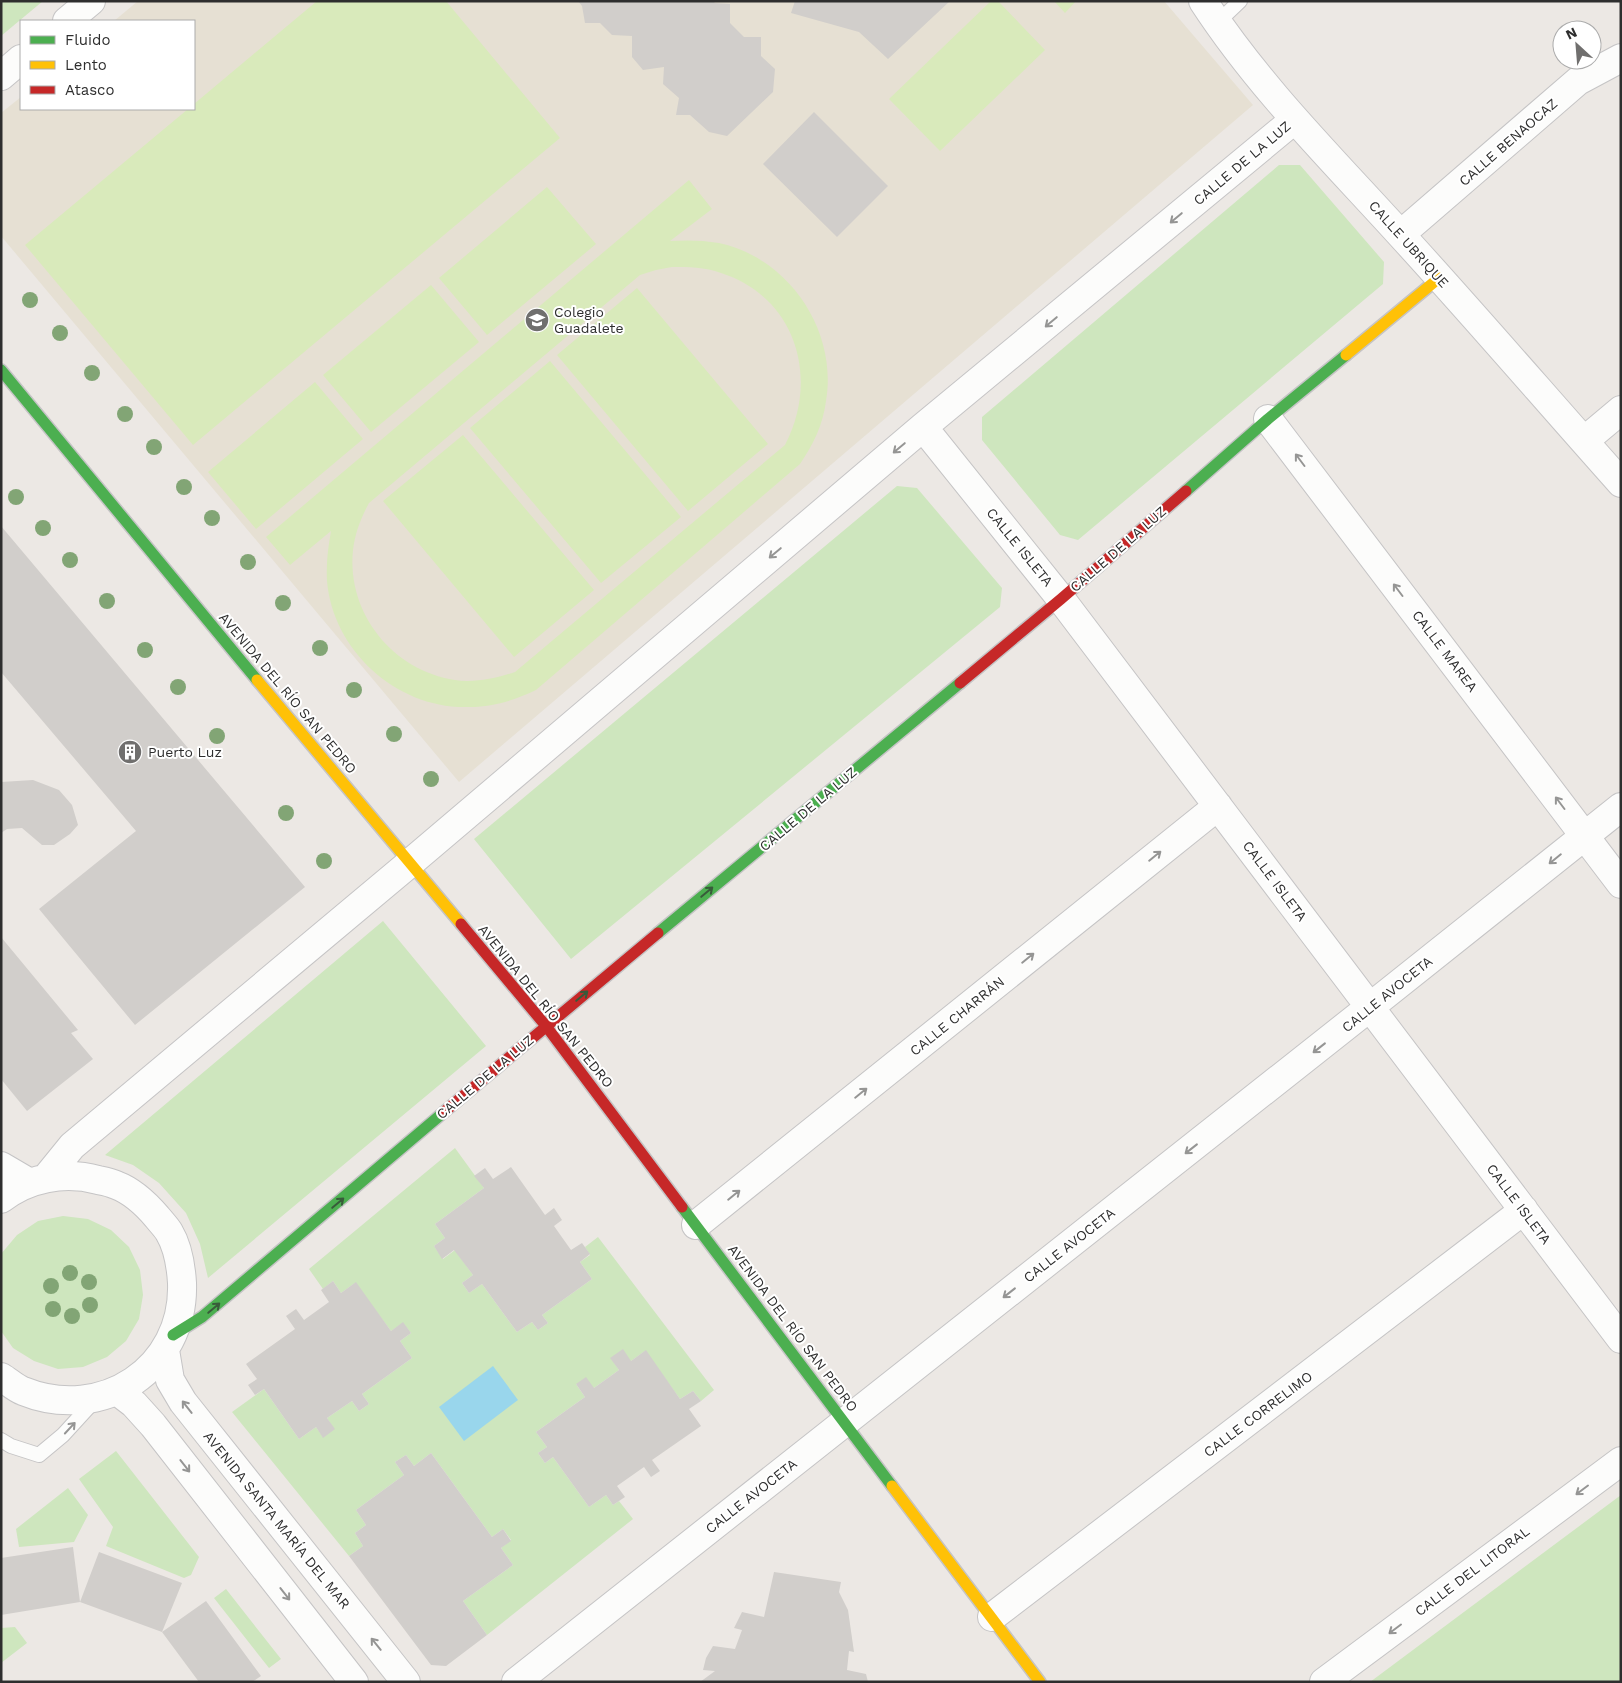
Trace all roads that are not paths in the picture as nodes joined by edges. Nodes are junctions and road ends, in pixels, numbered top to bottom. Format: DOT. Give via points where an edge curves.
graph roads {
  1 [pos="91,1"];
  2 [pos="1240,1"];
  3 [pos="1210,12"];
  4 [pos="68,20"];
  5 [pos="1621,58"];
  6 [pos="20,60"];
  7 [pos="1,76"];
  8 [pos="1294,120"];
  9 [pos="1401,234"];
  10 [pos="1439,278"];
  11 [pos="1,370"];
  12 [pos="1621,410"];
  13 [pos="1268,418"];
  14 [pos="923,427"];
  15 [pos="1584,442"];
  16 [pos="1621,483"];
  17 [pos="1061,599"];
  18 [pos="1218,806"];
  19 [pos="1621,807"];
  20 [pos="1585,836"];
  21 [pos="410,863"];
  22 [pos="1621,884"];
  23 [pos="1370,1008"];
  24 [pos="546,1026"];
  25 [pos="1,1166"];
  26 [pos="38,1180"];
  27 [pos="1,1199"];
  28 [pos="1524,1210"];
  29 [pos="696,1225"];
  30 [pos="1621,1339"];
  31 [pos="169,1342"];
  32 [pos="1,1377"];
  33 [pos="107,1395"];
  34 [pos="846,1422"];
  35 [pos="1,1440"];
  36 [pos="1621,1461"];
  37 [pos="992,1617"];
  38 [pos="354,1682"];
  39 [pos="406,1682"];
  40 [pos="516,1682"];
  41 [pos="1040,1682"];
  42 [pos="1324,1682"];
  1 -- 4 [label="street"];
  2 -- 3 [label="lane"];
  3 -- 8 [label="street, CALLE UBRIQUE"];
  5 -- 9 [label="street, CALLE BENAOCAZ" via="1578,81"];
  6 -- 7 [label="street"];
  8 -- 9 [label="street, CALLE UBRIQUE"];
  8 -- 14 [label="street, CALLE DE LA LUZ, one-way"];
  9 -- 10 [label="street, CALLE UBRIQUE"];
  10 -- 13 [label="street, CALLE DE LA LUZ"];
  10 -- 15 [label="street, CALLE UBRIQUE"];
  11 -- 21 [label="street, AVENIDA DEL RÍO SAN PEDRO"];
  12 -- 15 [label="street"];
  13 -- 17 [label="street, CALLE DE LA LUZ"];
  20 -- 13 [label="street, CALLE MAREA, one-way"];
  14 -- 17 [label="street, CALLE ISLETA"];
  14 -- 21 [label="street, CALLE DE LA LUZ, one-way"];
  15 -- 16 [label="street, CALLE UBRIQUE"];
  17 -- 18 [label="street, CALLE ISLETA"];
  24 -- 17 [label="street, CALLE DE LA LUZ, one-way"];
  18 -- 23 [label="street, CALLE ISLETA"];
  29 -- 18 [label="street, CALLE CHARRÁN, one-way"];
  19 -- 20 [label="street, CALLE AVOCETA"];
  20 -- 22 [label="street, CALLE MAREA"];
  20 -- 23 [label="street, CALLE AVOCETA, one-way"];
  21 -- 24 [label="street, AVENIDA DEL RÍO SAN PEDRO"];
  21 -- 26 [label="street, CALLE DE LA LUZ" via="72,1146"];
  23 -- 28 [label="street, CALLE ISLETA"];
  23 -- 34 [label="street, CALLE AVOCETA, one-way"];
  24 -- 29 [label="street, AVENIDA DEL RÍO SAN PEDRO"];
  31 -- 24 [label="street, CALLE DE LA LUZ, one-way"];
  25 -- 26 [label="street"];
  26 -- 27 [label="street"];
  26 -- 31 [label="street" via="82,1176 116,1185 146,1204 169,1232 181,1265 183,1300"];
  28 -- 30 [label="street, CALLE ISLETA"];
  28 -- 37 [label="street, CALLE CORRELIMO"];
  29 -- 34 [label="street, AVENIDA DEL RÍO SAN PEDRO"];
  31 -- 33 [label="street" via="144,1374"];
  39 -- 31 [label="street, AVENIDA SANTA MARÍA DEL MAR, one-way" via="182,1402 170,1380"];
  32 -- 33 [label="street" via="22,1391 59,1401"];
  35 -- 33 [label="lane, one-way" via="40,1455"];
  33 -- 38 [label="street, one-way" via="134,1404 153,1425"];
  34 -- 37 [label="street, AVENIDA DEL RÍO SAN PEDRO"];
  34 -- 40 [label="street, CALLE AVOCETA"];
  36 -- 42 [label="street, CALLE DEL LITORAL, one-way"];
  37 -- 41 [label="street, AVENIDA DEL RÍO SAN PEDRO"];
}
